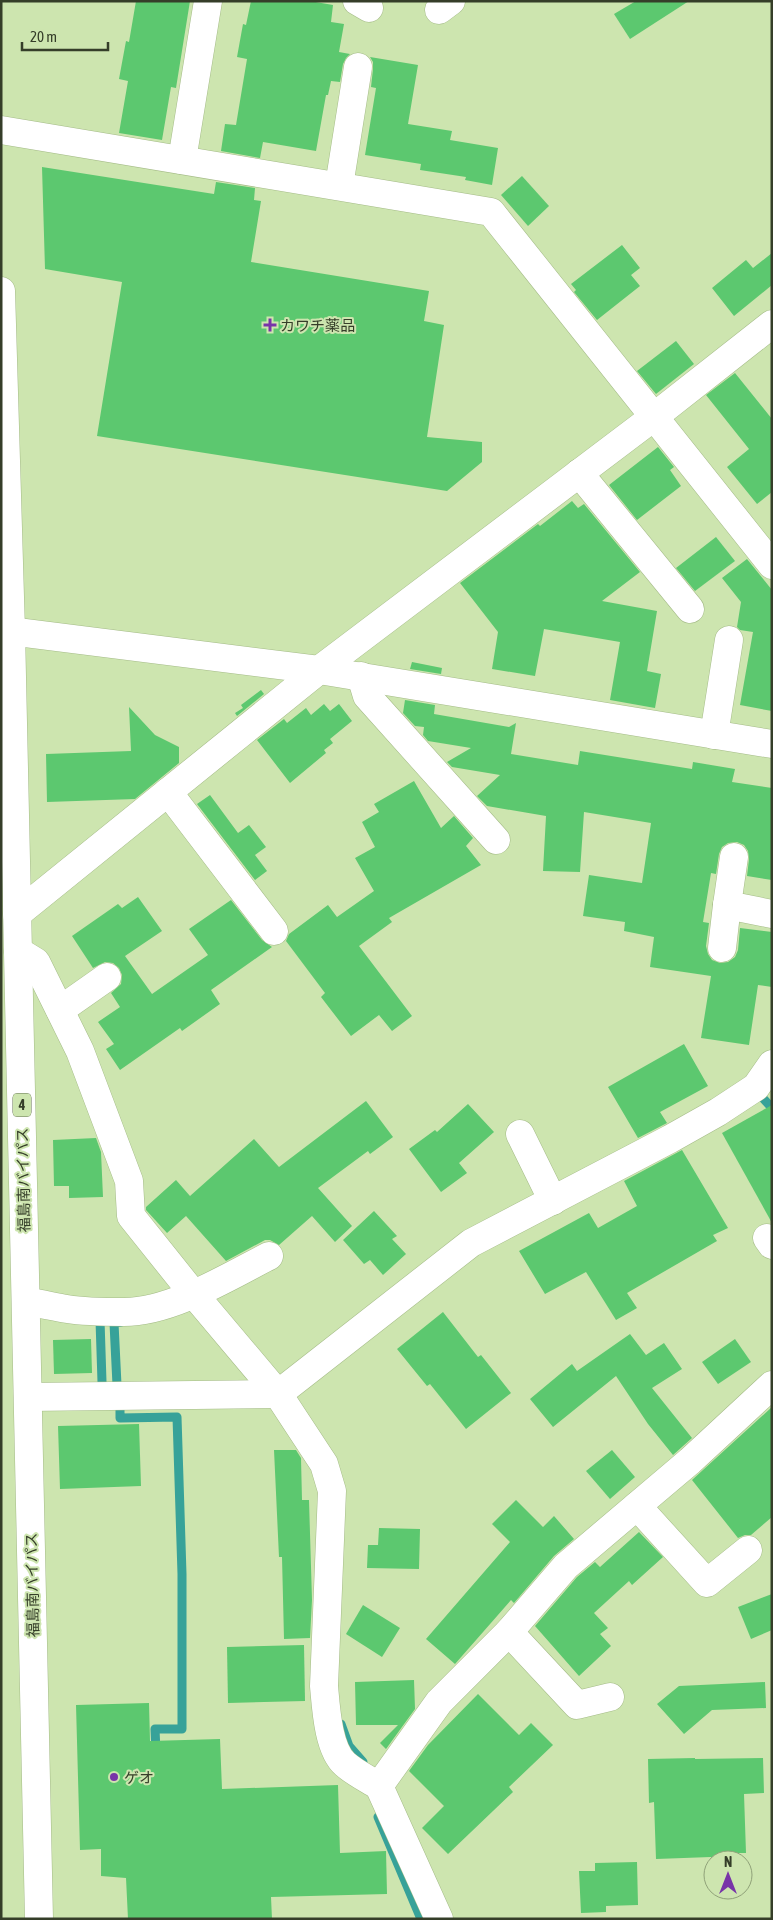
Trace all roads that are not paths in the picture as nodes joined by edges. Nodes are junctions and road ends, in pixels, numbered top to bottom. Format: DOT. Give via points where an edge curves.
graph roads {
  1 [pos="208,1"];
  2 [pos="358,67"];
  3 [pos="1,130"];
  4 [pos="182,160"];
  5 [pos="339,186"];
  6 [pos="1,292"];
  7 [pos="772,324"];
  8 [pos="655,416"];
  9 [pos="580,473"];
  10 [pos="772,565"];
  11 [pos="690,609"];
  12 [pos="6,630"];
  13 [pos="729,640"];
  14 [pos="319,670"];
  15 [pos="361,676"];
  16 [pos="714,735"];
  17 [pos="772,744"];
  18 [pos="168,792"];
  19 [pos="496,840"];
  20 [pos="734,857"];
  21 [pos="727,905"];
  22 [pos="17,914"];
  23 [pos="772,914"];
  24 [pos="274,932"];
  25 [pos="722,948"];
  26 [pos="18,951"];
  27 [pos="107,977"];
  28 [pos="60,1010"];
  29 [pos="772,1064"];
  30 [pos="520,1134"];
  31 [pos="553,1201"];
  32 [pos="269,1256"];
  33 [pos="193,1294"];
  34 [pos="26,1302"];
  35 [pos="771,1387"];
  36 [pos="278,1394"];
  37 [pos="28,1397"];
  38 [pos="636,1506"];
  39 [pos="748,1550"];
  40 [pos="509,1632"];
  41 [pos="610,1697"];
  42 [pos="379,1786"];
  43 [pos="39,1919"];
  44 [pos="439,1919"];
  1 -- 4 [label="main road"];
  2 -- 5 [label="main road"];
  3 -- 4 [label="main road"];
  4 -- 5 [label="main road"];
  5 -- 8 [label="main road" via="491,212"];
  6 -- 12 [label="main road, 福島南バイパス / 4"];
  7 -- 8 [label="main road"];
  8 -- 9 [label="main road"];
  8 -- 10 [label="main road"];
  9 -- 11 [label="main road"];
  9 -- 14 [label="main road"];
  12 -- 14 [label="main road"];
  12 -- 22 [label="main road, 福島南バイパス / 4"];
  13 -- 16 [label="main road"];
  14 -- 15 [label="main road"];
  14 -- 18 [label="main road"];
  15 -- 16 [label="main road"];
  15 -- 19 [label="main road" via="367,696"];
  16 -- 17 [label="main road"];
  18 -- 22 [label="main road"];
  18 -- 24 [label="main road"];
  20 -- 21 [label="main road"];
  21 -- 23 [label="main road"];
  21 -- 25 [label="main road"];
  22 -- 26 [label="main road, 福島南バイパス / 4"];
  26 -- 28 [label="main road" via="36,962"];
  26 -- 34 [label="main road, 福島南バイパス / 4"];
  27 -- 28 [label="main road"];
  28 -- 33 [label="main road" via="86,1048 129,1181 132,1216"];
  29 -- 31 [label="main road" via="756,1087 718,1112"];
  30 -- 31 [label="main road"];
  31 -- 36 [label="main road" via="472,1243"];
  32 -- 33 [label="main road"];
  33 -- 34 [label="main road" via="148,1310 125,1312 67,1309"];
  33 -- 36 [label="main road"];
  34 -- 37 [label="main road, 福島南バイパス / 4"];
  35 -- 38 [label="main road"];
  36 -- 37 [label="main road"];
  36 -- 42 [label="main road" via="324,1464 332,1491 324,1686 334,1748 344,1764"];
  37 -- 43 [label="main road, 福島南バイパス / 4"];
  38 -- 39 [label="main road" via="707,1583"];
  38 -- 40 [label="main road" via="566,1566"];
  40 -- 41 [label="main road" via="577,1705"];
  40 -- 42 [label="main road" via="439,1702"];
  42 -- 44 [label="main road"];
}
